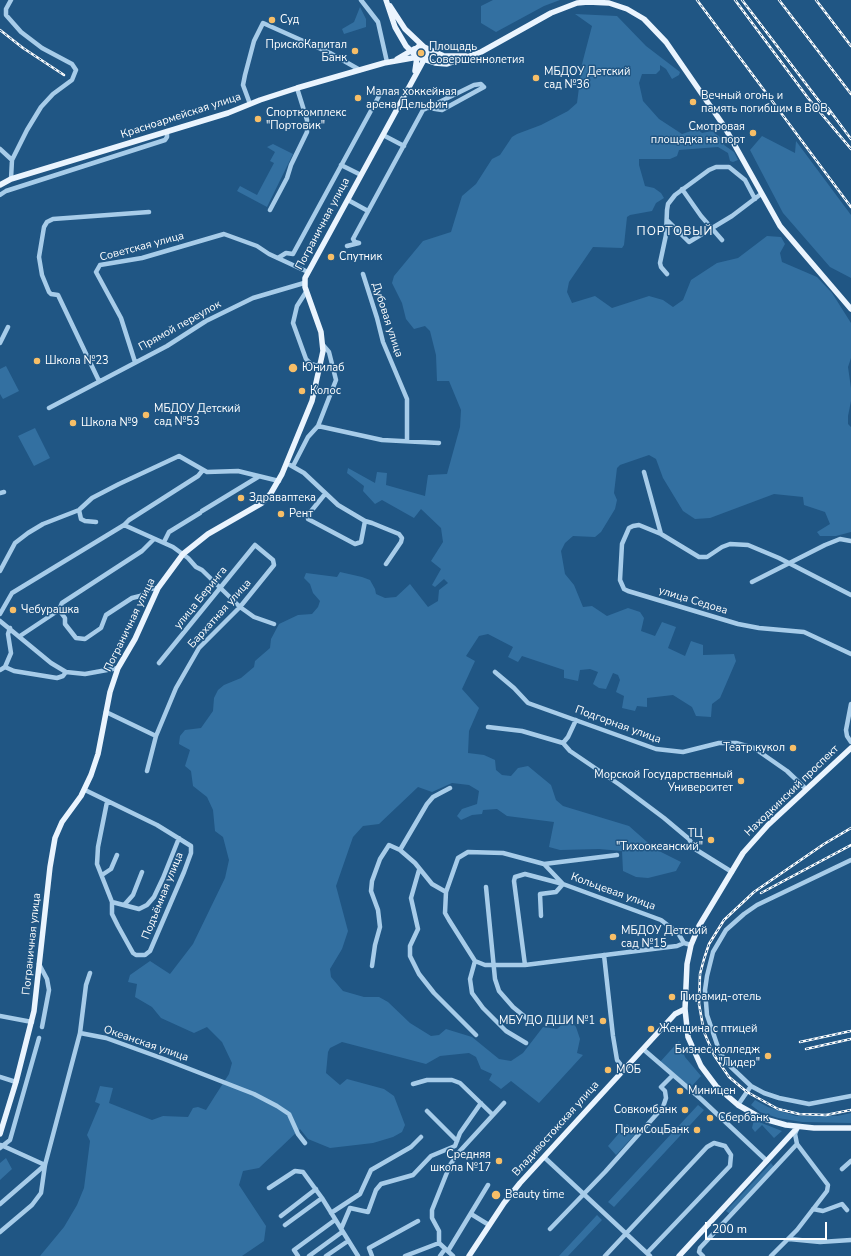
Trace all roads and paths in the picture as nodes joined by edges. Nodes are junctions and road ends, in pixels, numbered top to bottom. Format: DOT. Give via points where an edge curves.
graph roads {
  1 [pos="11,0"];
  2 [pos="361,0"];
  3 [pos="387,0"];
  4 [pos="424,47"];
  5 [pos="417,48"];
  6 [pos="410,51"];
  7 [pos="481,52"];
  8 [pos="417,57"];
  9 [pos="425,58"];
  10 [pos="390,61"];
  11 [pos="360,70"];
  12 [pos="413,79"];
  13 [pos="297,88"];
  14 [pos="379,96"];
  15 [pos="250,104"];
  16 [pos="429,108"];
  17 [pos="167,131"];
  18 [pos="383,134"];
  19 [pos="404,146"];
  20 [pos="0,149"];
  21 [pos="12,160"];
  22 [pos="341,165"];
  23 [pos="54,167"];
  24 [pos="361,175"];
  25 [pos="56,176"];
  26 [pos="11,179"];
  27 [pos="0,185"];
  28 [pos="682,189"];
  29 [pos="761,194"];
  30 [pos="0,195"];
  31 [pos="755,199"];
  32 [pos="348,200"];
  33 [pos="270,210"];
  34 [pos="368,211"];
  35 [pos="149,212"];
  36 [pos="666,220"];
  37 [pos="712,229"];
  38 [pos="722,240"];
  39 [pos="347,246"];
  40 [pos="278,258"];
  41 [pos="308,272"];
  42 [pos="363,274"];
  43 [pos="667,274"];
  44 [pos="304,283"];
  45 [pos="306,292"];
  46 [pos="851,309"];
  47 [pos="8,328"];
  48 [pos="0,343"];
  49 [pos="323,345"];
  50 [pos="135,362"];
  51 [pos="321,367"];
  52 [pos="99,380"];
  53 [pos="48,408"];
  54 [pos="318,426"];
  55 [pos="407,441"];
  56 [pos="439,443"];
  57 [pos="290,465"];
  58 [pos="203,470"];
  59 [pos="644,472"];
  60 [pos="258,477"];
  61 [pos="279,481"];
  62 [pos="324,494"];
  63 [pos="79,510"];
  64 [pos="365,521"];
  65 [pos="96,522"];
  66 [pos="124,526"];
  67 [pos="661,534"];
  68 [pos="154,539"];
  69 [pos="851,541"];
  70 [pos="164,542"];
  71 [pos="256,545"];
  72 [pos="183,554"];
  73 [pos="386,564"];
  74 [pos="788,564"];
  75 [pos="0,571"];
  76 [pos="752,582"];
  77 [pos="158,588"];
  78 [pos="220,589"];
  79 [pos="850,593"];
  80 [pos="240,607"];
  81 [pos="59,610"];
  82 [pos="0,614"];
  83 [pos="0,621"];
  84 [pos="274,624"];
  85 [pos="10,628"];
  86 [pos="20,636"];
  87 [pos="851,654"];
  88 [pos="159,663"];
  89 [pos="2,668"];
  90 [pos="118,668"];
  91 [pos="66,672"];
  92 [pos="495,672"];
  93 [pos="851,704"];
  94 [pos="106,712"];
  95 [pos="576,720"];
  96 [pos="488,727"];
  97 [pos="156,736"];
  98 [pos="851,742"];
  99 [pos="562,743"];
  100 [pos="851,748"];
  101 [pos="147,771"];
  102 [pos="450,788"];
  103 [pos="806,789"];
  104 [pos="85,790"];
  105 [pos="107,802"];
  106 [pos="179,838"];
  107 [pos="400,850"];
  108 [pos="117,855"];
  109 [pos="617,855"];
  110 [pos="851,860"];
  111 [pos="544,864"];
  112 [pos="419,870"];
  113 [pos="142,872"];
  114 [pos="732,872"];
  115 [pos="102,875"];
  116 [pos="563,884"];
  117 [pos="486,887"];
  118 [pos="446,892"];
  119 [pos="112,902"];
  120 [pos="125,904"];
  121 [pos="542,916"];
  122 [pos="684,943"];
  123 [pos="691,945"];
  124 [pos="604,955"];
  125 [pos="475,961"];
  126 [pos="39,964"];
  127 [pos="493,965"];
  128 [pos="525,965"];
  129 [pos="372,966"];
  130 [pos="90,973"];
  131 [pos="685,1009"];
  132 [pos="0,1016"];
  133 [pos="530,1021"];
  134 [pos="32,1022"];
  135 [pos="42,1027"];
  136 [pos="79,1034"];
  137 [pos="476,1035"];
  138 [pos="39,1038"];
  139 [pos="526,1043"];
  140 [pos="643,1049"];
  141 [pos="624,1069"];
  142 [pos="673,1075"];
  143 [pos="0,1077"];
  144 [pos="16,1082"];
  145 [pos="413,1084"];
  146 [pos="751,1086"];
  147 [pos="851,1096"];
  148 [pos="481,1103"];
  149 [pos="504,1103"];
  150 [pos="738,1105"];
  151 [pos="427,1111"];
  152 [pos="493,1115"];
  153 [pos="798,1127"];
  154 [pos="851,1128"];
  155 [pos="0,1134"];
  156 [pos="421,1137"];
  157 [pos="305,1143"];
  158 [pos="456,1143"];
  159 [pos="798,1144"];
  160 [pos="1,1146"];
  161 [pos="459,1152"];
  162 [pos="544,1157"];
  163 [pos="767,1161"];
  164 [pos="851,1161"];
  165 [pos="45,1165"];
  166 [pos="842,1169"];
  167 [pos="488,1185"];
  168 [pos="269,1188"];
  169 [pos="316,1189"];
  170 [pos="582,1194"];
  171 [pos="322,1198"];
  172 [pos="0,1204"];
  173 [pos="813,1209"];
  174 [pos="847,1210"];
  175 [pos="331,1214"];
  176 [pos="471,1214"];
  177 [pos="281,1216"];
  178 [pos="335,1220"];
  179 [pos="418,1221"];
  180 [pos="285,1225"];
  181 [pos="489,1225"];
  182 [pos="550,1229"];
  183 [pos="342,1230"];
  184 [pos="0,1232"];
  185 [pos="626,1233"];
  186 [pos="788,1239"];
  187 [pos="348,1240"];
  188 [pos="851,1240"];
  189 [pos="439,1243"];
  190 [pos="447,1250"];
  191 [pos="649,1254"];
  192 [pos="298,1256"];
  193 [pos="309,1256"];
  194 [pos="326,1256"];
  195 [pos="358,1256"];
  196 [pos="372,1256"];
  197 [pos="405,1256"];
  198 [pos="440,1256"];
  199 [pos="453,1256"];
  200 [pos="469,1256"];
  201 [pos="604,1256"];
  202 [pos="679,1256"];
  203 [pos="703,1256"];
  204 [pos="771,1256"];
  1 -- 21 [label="street" via="6,9 6,16 21,32 42,48 72,64 76,70 72,80 41,107"];
  2 -- 10 [label="street" via="378,22"];
  3 -- 4 [label="main road" via="405,29"];
  3 -- 6 [label="main road" via="395,26"];
  4 -- 5 [label="main road"];
  4 -- 7 [label="main road" via="436,54 452,56"];
  4 -- 9 [label="main road" via="427,51"];
  5 -- 6 [label="main road, Красноармейская улица"];
  5 -- 8 [label="main road"];
  6 -- 8 [label="main road"];
  6 -- 10 [label="main road, Красноармейская улица"];
  7 -- 9 [label="main road" via="447,64"];
  7 -- 29 [label="main road" via="551,13 577,3 609,3 636,14 658,31 670,48 724,126"];
  8 -- 9 [label="main road"];
  8 -- 10 [label="main road, Красноармейская улица"];
  8 -- 12 [label="main road, Пограничная улица"];
  9 -- 12 [label="main road, Пограничная улица"];
  10 -- 11 [label="main road, Красноармейская улица"];
  11 -- 13 [label="main road, Красноармейская улица"];
  11 -- 15 [label="street" via="330,53 264,23 254,41 243,85"];
  12 -- 18 [label="main road, Пограничная улица"];
  13 -- 15 [label="main road, Красноармейская улица"];
  13 -- 33 [label="street" via="307,120 307,132"];
  14 -- 22 [label="street"];
  15 -- 17 [label="main road, Красноармейская улица"];
  16 -- 16 [label="street" via="474,85 481,84 484,87 442,110"];
  16 -- 19 [label="street" via="423,110"];
  17 -- 23 [label="main road, Красноармейская улица"];
  17 -- 25 [label="street" via="165,140"];
  18 -- 19 [label="street"];
  18 -- 24 [label="main road, Пограничная улица"];
  19 -- 34 [label="street"];
  20 -- 21 [label="street"];
  21 -- 26 [label="street"];
  22 -- 24 [label="street"];
  22 -- 40 [label="street" via="293,254 286,253"];
  23 -- 25 [label="street"];
  23 -- 26 [label="main road, Красноармейская улица"];
  24 -- 32 [label="main road, Пограничная улица"];
  25 -- 30 [label="street"];
  26 -- 27 [label="main road, Красноармейская улица"];
  28 -- 31 [label="street" via="709,170 729,167 745,180"];
  28 -- 36 [label="street" via="668,204"];
  28 -- 37 [label="street"];
  29 -- 31 [label="street"];
  29 -- 46 [label="main road" via="780,226"];
  31 -- 37 [label="street"];
  32 -- 34 [label="street"];
  32 -- 41 [label="main road, Пограничная улица"];
  34 -- 39 [label="street" via="353,239 360,243"];
  35 -- 52 [label="street" via="50,220 44,227 39,264 49,292 58,295"];
  36 -- 37 [label="street" via="689,242"];
  36 -- 43 [label="street" via="666,235 660,263"];
  37 -- 38 [label="street"];
  40 -- 41 [label="street, Советская улица"];
  40 -- 50 [label="street, Советская улица" via="250,243 221,234 142,258 100,266 96,272 121,318"];
  41 -- 44 [label="main road, Пограничная улица"];
  42 -- 55 [label="street, Дубовая улица" via="383,342 407,399"];
  44 -- 45 [label="main road, Пограничная улица"];
  44 -- 50 [label="street, Прямой переулок" via="253,298 206,321 167,346"];
  45 -- 49 [label="main road, Пограничная улица" via="321,332"];
  45 -- 51 [label="street" via="297,306 293,324 306,359 311,364"];
  47 -- 48 [label="street"];
  49 -- 51 [label="main road, Пограничная улица"];
  49 -- 54 [label="street" via="329,352 336,380"];
  50 -- 52 [label="street, Прямой переулок"];
  51 -- 57 [label="main road, Пограничная улица"];
  52 -- 53 [label="street, Прямой переулок"];
  54 -- 55 [label="street" via="382,440"];
  54 -- 57 [label="street"];
  55 -- 56 [label="street"];
  57 -- 61 [label="main road, Пограничная улица"];
  57 -- 62 [label="street" via="304,473"];
  58 -- 60 [label="street" via="214,473 242,472"];
  58 -- 63 [label="street" via="179,456 92,498"];
  58 -- 66 [label="street" via="198,476 128,520"];
  59 -- 67 [label="street"];
  60 -- 61 [label="street"];
  60 -- 70 [label="street" via="169,532"];
  61 -- 72 [label="main road, Пограничная улица" via="262,503 208,534"];
  62 -- 64 [label="street"];
  62 -- 64 [label="street" via="308,519 354,544 361,542"];
  63 -- 65 [label="street" via="81,519"];
  63 -- 75 [label="street" via="42,524 15,543"];
  64 -- 73 [label="street" via="394,532 402,538"];
  66 -- 68 [label="street"];
  66 -- 82 [label="street" via="12,593"];
  67 -- 74 [label="street, улица Седова" via="699,557 706,557 722,547 740,543"];
  67 -- 87 [label="street, улица Седова" via="639,525 629,528 622,544 620,580 624,589 738,624 804,632"];
  68 -- 70 [label="street"];
  68 -- 81 [label="street" via="142,551 62,603"];
  69 -- 74 [label="street" via="840,539"];
  70 -- 72 [label="street"];
  71 -- 78 [label="street, улица Беринга"];
  71 -- 80 [label="street, Бархатная улица" via="274,560 274,565"];
  72 -- 77 [label="main road, Пограничная улица"];
  72 -- 78 [label="street"];
  74 -- 76 [label="street"];
  74 -- 79 [label="street, улица Седова"];
  77 -- 81 [label="street" via="150,589 106,615 101,628 85,639 76,638 65,624 65,618"];
  77 -- 90 [label="main road, Пограничная улица" via="135,639"];
  78 -- 80 [label="street"];
  78 -- 88 [label="street, улица Беринга"];
  80 -- 84 [label="street" via="254,617"];
  80 -- 97 [label="street, Бархатная улица" via="199,648 176,688"];
  81 -- 86 [label="street"];
  83 -- 85 [label="street"];
  85 -- 86 [label="street"];
  85 -- 89 [label="street" via="8,634 11,653"];
  86 -- 91 [label="street" via="50,663"];
  89 -- 91 [label="street" via="57,678"];
  90 -- 91 [label="street" via="85,674"];
  90 -- 94 [label="main road, Пограничная улица"];
  92 -- 95 [label="street, Подгорная улица" via="528,703"];
  93 -- 98 [label="street" via="846,730"];
  94 -- 97 [label="street"];
  94 -- 104 [label="main road, Пограничная улица" via="98,754"];
  95 -- 99 [label="street" via="568,737"];
  95 -- 103 [label="street, Подгорная улица" via="650,748 669,752 684,752 719,743 754,748 787,771"];
  96 -- 99 [label="street" via="522,731"];
  97 -- 101 [label="street, Бархатная улица"];
  99 -- 114 [label="street" via="685,836 695,849"];
  100 -- 103 [label="main road, Находкинский проспект"];
  102 -- 107 [label="street" via="433,797 427,804"];
  103 -- 114 [label="main road, Находкинский проспект" via="757,836"];
  104 -- 105 [label="street, Подъёмная улица"];
  104 -- 126 [label="main road, Пограничная улица" via="62,822 55,838"];
  105 -- 106 [label="street, Подъёмная улица"];
  105 -- 115 [label="street" via="97,856"];
  106 -- 119 [label="street, Подъёмная улица" via="190,843 191,849 184,872 150,951 145,955 136,955 131,950 112,914"];
  106 -- 120 [label="street, Подъёмная улица" via="164,878 151,901 139,909"];
  107 -- 112 [label="street"];
  107 -- 129 [label="street" via="389,845 380,859 372,881 371,891 378,910 380,927"];
  108 -- 115 [label="street" via="111,869"];
  109 -- 111 [label="street"];
  110 -- 146 [label="street" via="757,905 726,930 713,952 705,990 711,1028 725,1060"];
  111 -- 116 [label="street, Кольцевая улица"];
  111 -- 118 [label="street" via="503,853 468,852 458,858"];
  112 -- 118 [label="street" via="432,884"];
  112 -- 137 [label="street" via="410,898 418,929 410,946 410,956 419,974 434,993"];
  113 -- 120 [label="street"];
  114 -- 123 [label="main road, Находкинский проспект" via="699,926"];
  115 -- 119 [label="street"];
  116 -- 121 [label="street" via="556,892 540,894"];
  116 -- 122 [label="street, Кольцевая улица" via="661,920 678,933"];
  116 -- 128 [label="street" via="525,874 515,877"];
  117 -- 127 [label="street"];
  118 -- 125 [label="street" via="445,913"];
  119 -- 120 [label="street, Подъёмная улица"];
  122 -- 123 [label="street"];
  122 -- 124 [label="street"];
  123 -- 131 [label="main road, Находкинский проспект" via="687,964"];
  124 -- 128 [label="street"];
  124 -- 141 [label="street" via="617,1060"];
  125 -- 127 [label="street"];
  125 -- 139 [label="street" via="470,979 472,993 506,1031"];
  126 -- 134 [label="main road, Пограничная улица"];
  126 -- 135 [label="street" via="47,979 49,990"];
  127 -- 128 [label="street"];
  127 -- 133 [label="street" via="494,979 499,991"];
  130 -- 136 [label="street"];
  131 -- 140 [label="main road, Владивостокская улица" via="675,1014"];
  131 -- 150 [label="main road, Находкинский проспект" via="688,1037 701,1066 716,1086"];
  132 -- 134 [label="street"];
  134 -- 144 [label="main road, Пограничная улица"];
  136 -- 157 [label="street, Океанская улица" via="106,1038 254,1094 283,1109"];
  136 -- 165 [label="street"];
  138 -- 160 [label="street" via="10,1140"];
  140 -- 141 [label="main road, Владивостокская улица"];
  140 -- 142 [label="street"];
  141 -- 162 [label="main road, Владивостокская улица"];
  142 -- 163 [label="street"];
  142 -- 170 [label="street" via="662,1087 666,1098 663,1107"];
  143 -- 144 [label="street"];
  144 -- 155 [label="main road, Пограничная улица"];
  145 -- 148 [label="street" via="427,1080 452,1080 460,1083"];
  146 -- 147 [label="street" via="779,1098 809,1104"];
  146 -- 150 [label="street"];
  148 -- 152 [label="street"];
  148 -- 158 [label="street"];
  149 -- 152 [label="street"];
  150 -- 153 [label="main road, Находкинский проспект" via="769,1121"];
  151 -- 158 [label="street"];
  152 -- 161 [label="street"];
  153 -- 154 [label="main road, Находкинский проспект"];
  153 -- 159 [label="street" via="795,1134"];
  153 -- 163 [label="main road"];
  156 -- 175 [label="street" via="411,1147 371,1170 360,1194"];
  158 -- 161 [label="street"];
  158 -- 183 [label="street" via="431,1156 413,1175 381,1184 376,1190 368,1212 350,1208"];
  159 -- 173 [label="street" via="828,1185 824,1196"];
  159 -- 203 [label="street" via="700,1248 699,1252"];
  160 -- 165 [label="street"];
  161 -- 189 [label="street" via="450,1165 432,1210 432,1218 439,1231"];
  162 -- 170 [label="street"];
  162 -- 181 [label="main road, Владивостокская улица" via="511,1194"];
  163 -- 202 [label="main road"];
  164 -- 166 [label="street"];
  165 -- 172 [label="street"];
  165 -- 184 [label="street" via="39,1197"];
  167 -- 176 [label="street"];
  168 -- 169 [label="street" via="295,1171 300,1171"];
  169 -- 171 [label="street"];
  169 -- 177 [label="street"];
  170 -- 182 [label="street"];
  170 -- 185 [label="street"];
  171 -- 175 [label="street"];
  171 -- 180 [label="street"];
  173 -- 174 [label="street" via="823,1212 842,1204"];
  173 -- 186 [label="street"];
  175 -- 178 [label="street"];
  176 -- 181 [label="street"];
  176 -- 190 [label="street"];
  178 -- 183 [label="street"];
  178 -- 192 [label="street" via="294,1250"];
  179 -- 196 [label="street" via="369,1248"];
  181 -- 200 [label="main road, Владивостокская улица"];
  183 -- 187 [label="street"];
  183 -- 193 [label="street"];
  185 -- 191 [label="street"];
  185 -- 191 [label="street" via="707,1147 714,1144 725,1146 731,1155 730,1166"];
  185 -- 201 [label="street"];
  186 -- 188 [label="street" via="820,1242"];
  186 -- 204 [label="street"];
  187 -- 194 [label="street"];
  187 -- 195 [label="street"];
  189 -- 190 [label="street"];
  189 -- 197 [label="street"];
  190 -- 198 [label="street"];
  190 -- 199 [label="street"];
}
